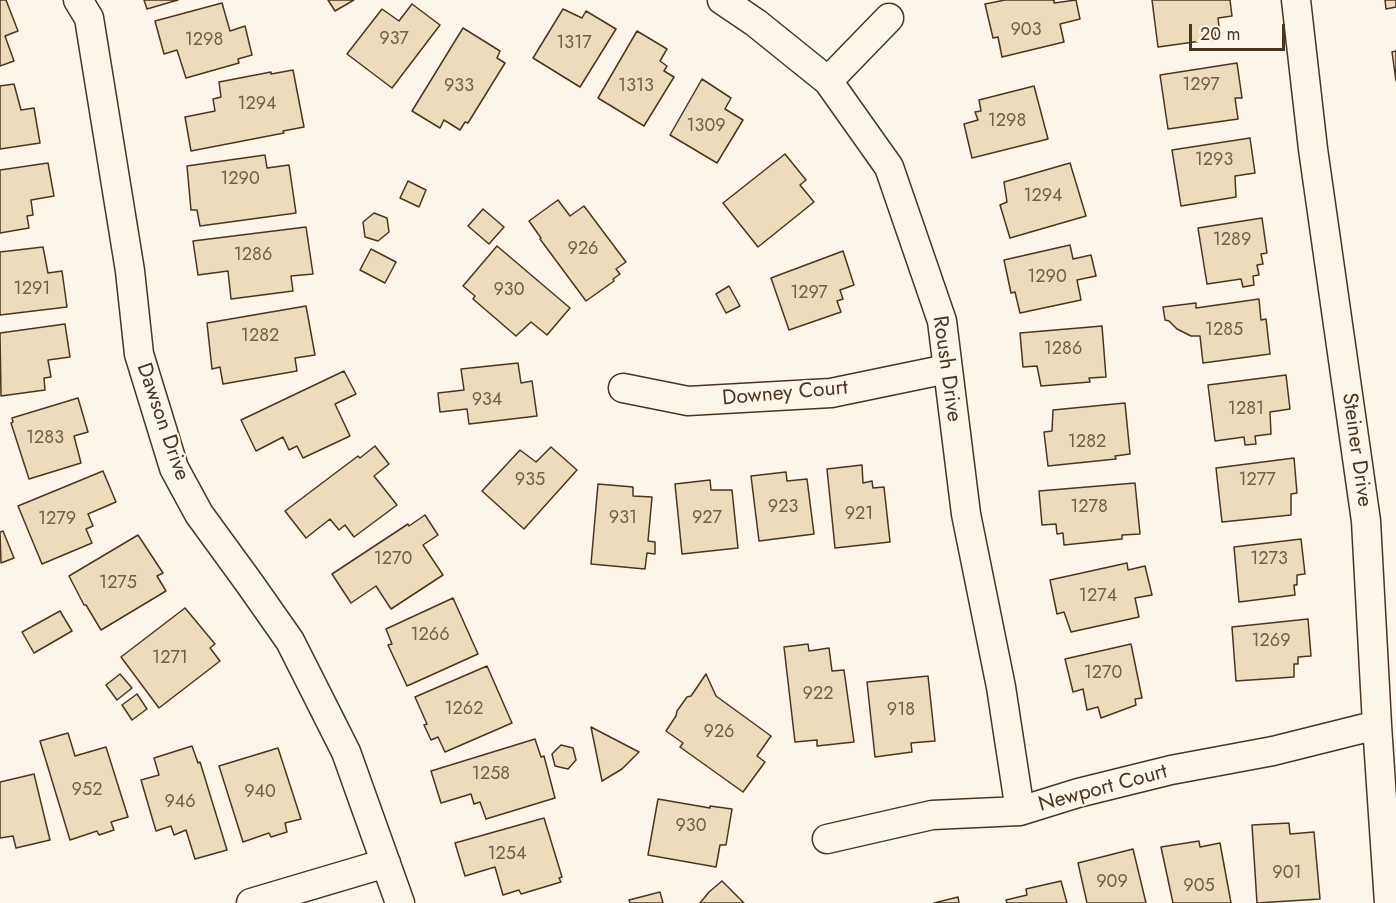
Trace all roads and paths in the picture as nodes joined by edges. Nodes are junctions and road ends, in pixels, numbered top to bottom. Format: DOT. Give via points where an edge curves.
graph roads {
  1 [pos="78,0"];
  2 [pos="722,0"];
  3 [pos="1296,0"];
  4 [pos="889,18"];
  5 [pos="828,81"];
  6 [pos="947,369"];
  7 [pos="623,388"];
  8 [pos="1377,725"];
  9 [pos="1020,811"];
  10 [pos="827,839"];
  11 [pos="386,863"];
  12 [pos="251,903"];
  13 [pos="400,903"];
  14 [pos="1389,903"];
  1 -- 11 [label="street, Dawson Drive" via="89,18 130,271 139,354 174,468 198,514 290,641 346,752"];
  2 -- 5 [label="street, Roush Drive"];
  3 -- 8 [label="street, Steiner Drive" via="1312,149 1366,521"];
  4 -- 5 [label="street"];
  5 -- 6 [label="street, Roush Drive" via="889,166 942,321"];
  6 -- 7 [label="street, Downey Court" via="831,393 688,401"];
  6 -- 9 [label="street, Roush Drive" via="966,514 1001,687"];
  8 -- 9 [label="street, Newport Court" via="1273,751 1171,770"];
  8 -- 14 [label="street, Steiner Drive"];
  9 -- 10 [label="street, Newport Court" via="932,815"];
  11 -- 12 [label="street"];
  11 -- 13 [label="street, Dawson Drive"];
}
